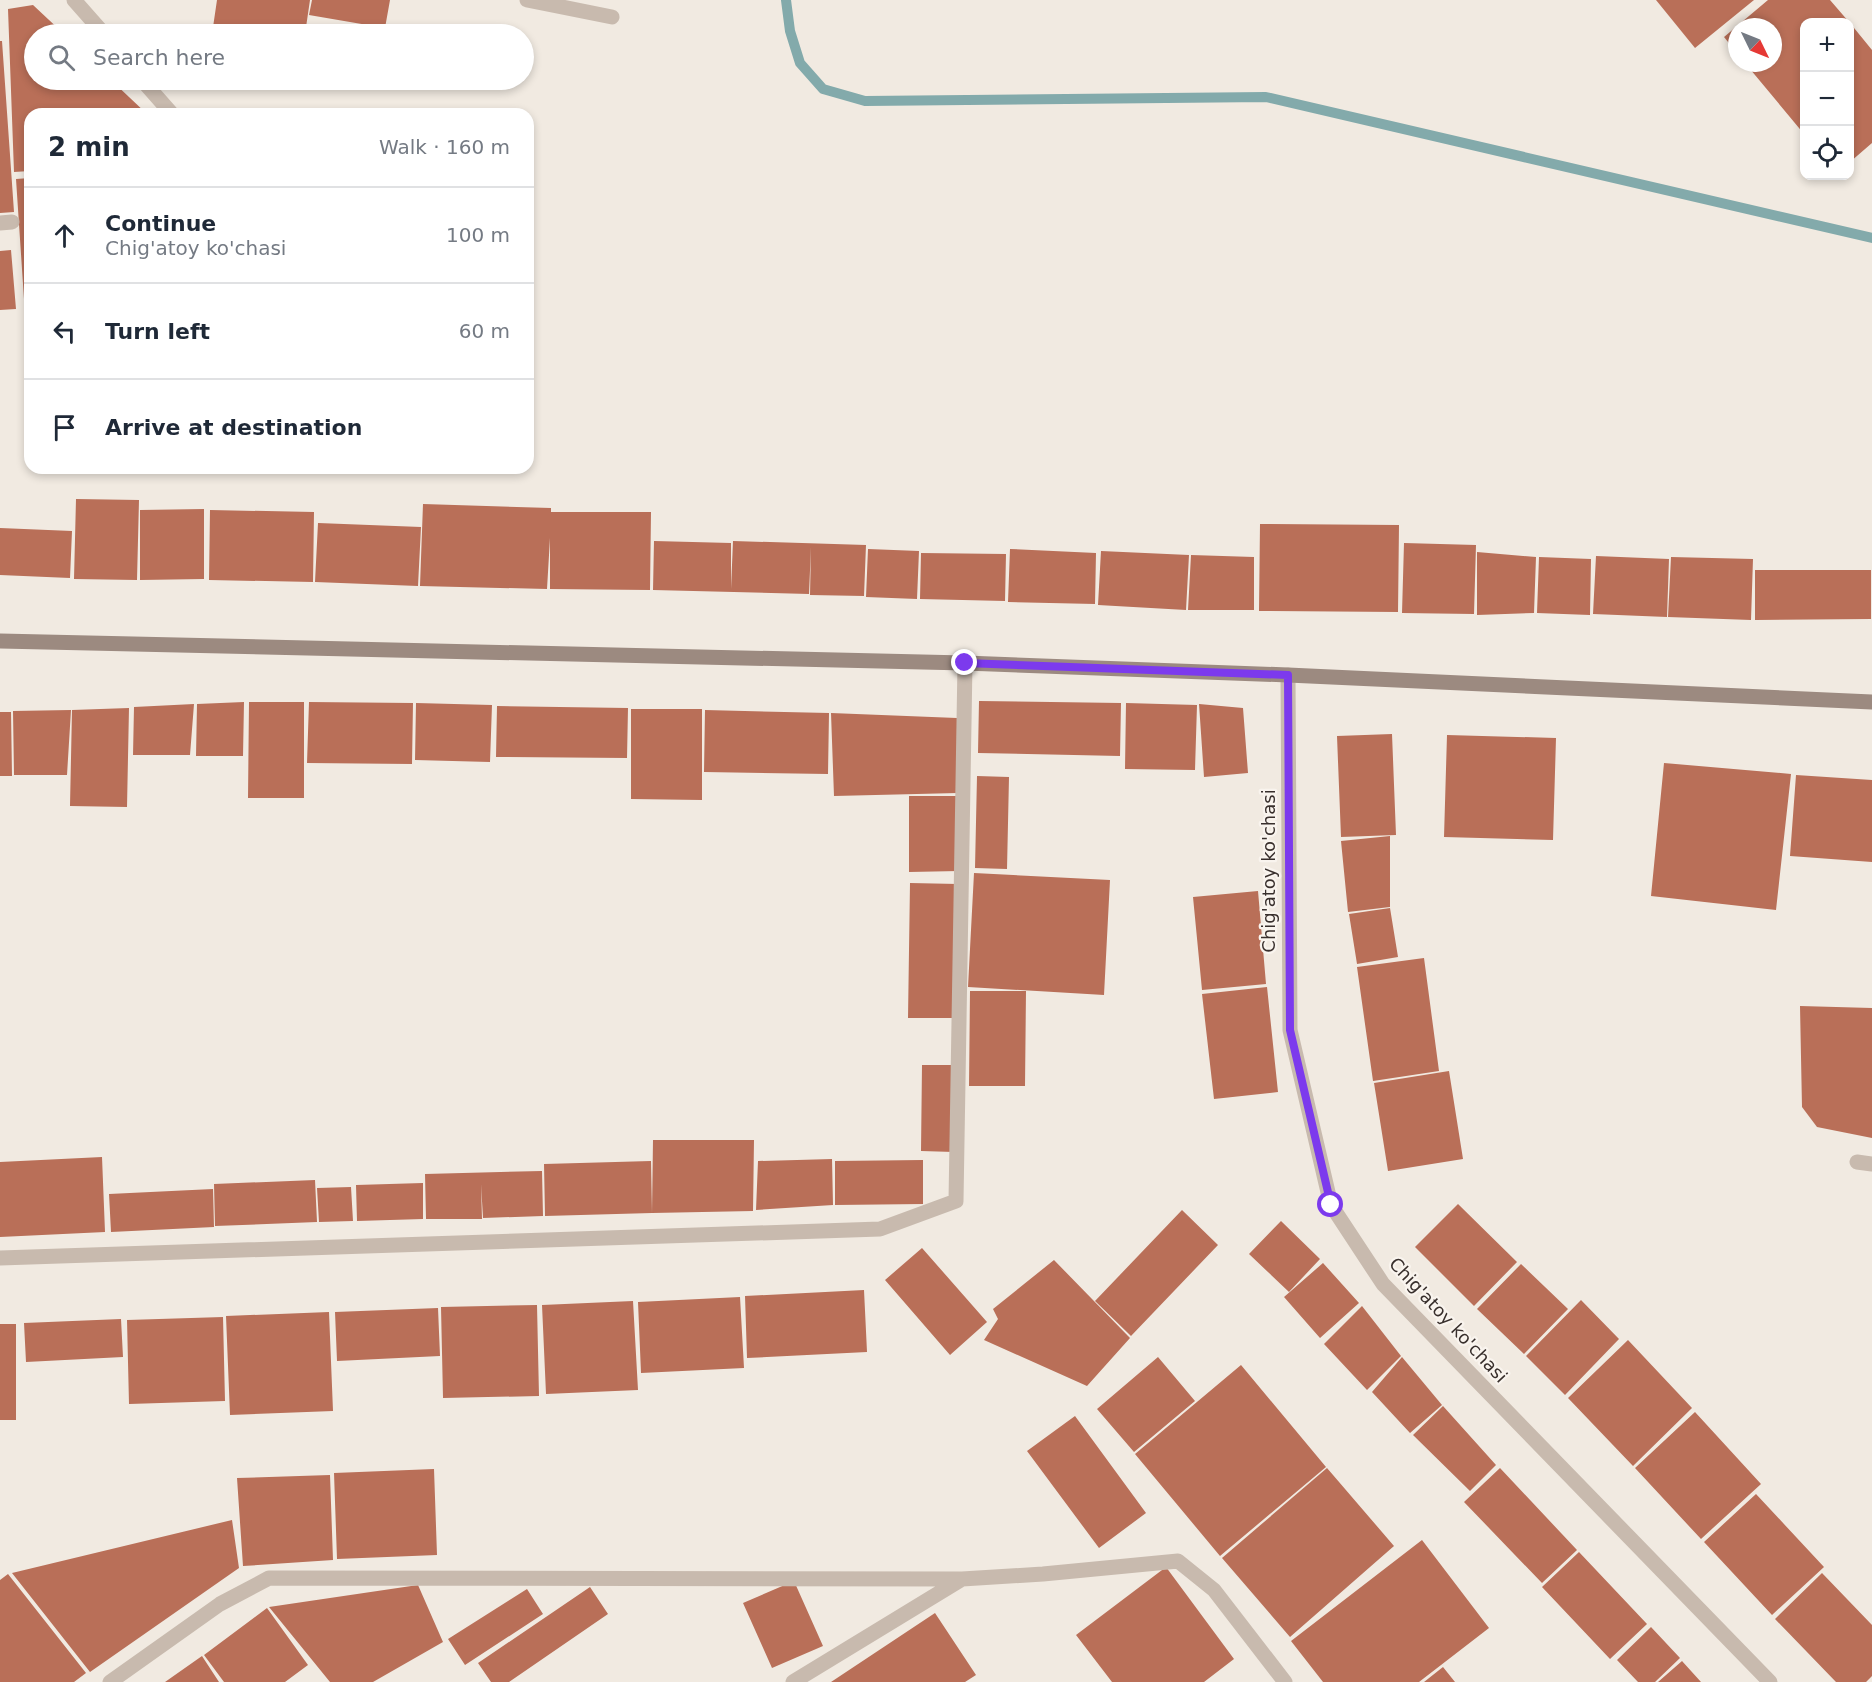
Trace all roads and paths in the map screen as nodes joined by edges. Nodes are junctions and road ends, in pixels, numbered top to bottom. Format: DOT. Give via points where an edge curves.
graph roads {
  1 [pos="74,0"];
  2 [pos="527,0"];
  3 [pos="612,17"];
  4 [pos="95,24"];
  5 [pos="151,90"];
  6 [pos="167,108"];
  7 [pos="0,641"];
  8 [pos="965,663"];
  9 [pos="1288,675"];
  10 [pos="1872,702"];
  11 [pos="0,1258"];
  12 [pos="962,1579"];
  13 [pos="110,1682"];
  14 [pos="794,1682"];
  15 [pos="1285,1682"];
  16 [pos="1770,1682"];
  1 -- 4 [label="street"];
  2 -- 3 [label="street"];
  5 -- 6 [label="street"];
  7 -- 8 [label="main road"];
  8 -- 9 [label="main road"];
  8 -- 11 [label="street" via="956,1201 880,1229"];
  9 -- 10 [label="main road"];
  9 -- 16 [label="street, Chig'atoy ko'chasi" via="1290,1030 1331,1205 1383,1284"];
  12 -- 13 [label="street" via="269,1578 220,1604"];
  12 -- 14 [label="street"];
  12 -- 15 [label="street" via="1179,1561 1214,1590"];
}
